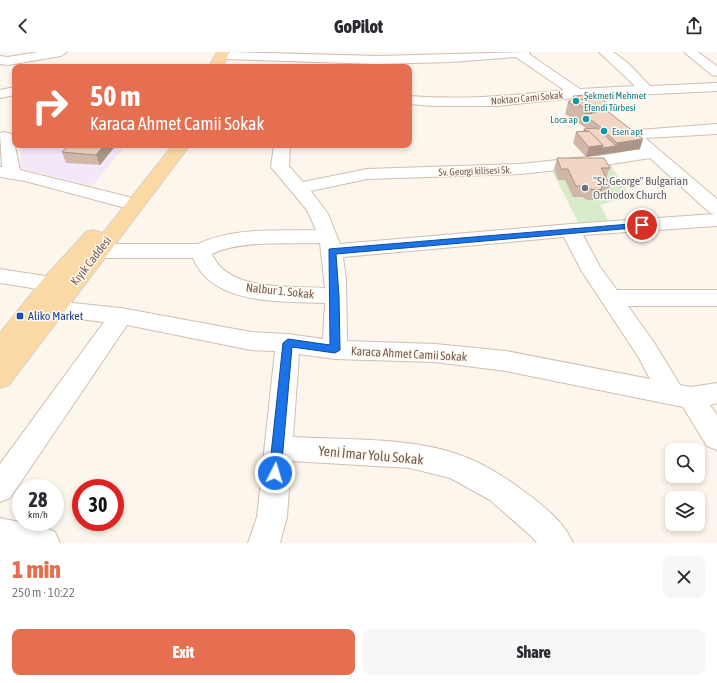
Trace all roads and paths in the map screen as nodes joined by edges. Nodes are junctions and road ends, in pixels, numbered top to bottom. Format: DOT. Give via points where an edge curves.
graph roads {
  1 [pos="61,52"];
  2 [pos="67,52"];
  3 [pos="520,52"];
  4 [pos="606,52"];
  5 [pos="690,52"];
  6 [pos="229,57"];
  7 [pos="327,60"];
  8 [pos="3,63"];
  9 [pos="57,64"];
  10 [pos="220,64"];
  11 [pos="717,72"];
  12 [pos="717,87"];
  13 [pos="646,90"];
  14 [pos="12,92"];
  15 [pos="578,93"];
  16 [pos="0,94"];
  17 [pos="412,100"];
  18 [pos="596,107"];
  19 [pos="717,129"];
  20 [pos="7,136"];
  21 [pos="167,148"];
  22 [pos="180,148"];
  23 [pos="282,148"];
  24 [pos="653,152"];
  25 [pos="6,173"];
  26 [pos="298,189"];
  27 [pos="122,201"];
  28 [pos="717,208"];
  29 [pos="717,220"];
  30 [pos="571,230"];
  31 [pos="330,244"];
  32 [pos="98,251"];
  33 [pos="201,251"];
  34 [pos="0,276"];
  35 [pos="61,286"];
  36 [pos="335,296"];
  37 [pos="611,298"];
  38 [pos="717,298"];
  39 [pos="53,309"];
  40 [pos="121,316"];
  41 [pos="288,343"];
  42 [pos="0,350"];
  43 [pos="335,350"];
  44 [pos="0,378"];
  45 [pos="717,393"];
  46 [pos="681,396"];
  47 [pos="717,438"];
  48 [pos="278,448"];
  49 [pos="0,488"];
  50 [pos="0,533"];
  51 [pos="44,543"];
  52 [pos="264,543"];
  53 [pos="557,543"];
  1 -- 8 [label="street"];
  2 -- 9 [label="street"];
  3 -- 7 [label="street" via="390,61"];
  3 -- 15 [label="street"];
  4 -- 13 [label="street"];
  5 -- 11 [label="street"];
  6 -- 7 [label="street"];
  6 -- 10 [label="main road"];
  12 -- 13 [label="street, Noktacı Cami Sokak"];
  13 -- 15 [label="street, Noktacı Cami Sokak"];
  14 -- 16 [label="street"];
  15 -- 17 [label="street, Noktacı Cami Sokak" via="497,102"];
  15 -- 18 [label="street"];
  19 -- 24 [label="street" via="626,130"];
  20 -- 25 [label="street"];
  21 -- 27 [label="main road, Kıyık Caddesi"];
  22 -- 32 [label="main road, Kıyık Caddesi"];
  23 -- 26 [label="street" via="280,167"];
  24 -- 26 [label="street, Sv. Georgi kilisesi Sk." via="520,169 367,174"];
  24 -- 28 [label="street"];
  25 -- 27 [label="street"];
  26 -- 31 [label="street" via="318,214"];
  27 -- 35 [label="main road, Kıyık Caddesi"];
  29 -- 30 [label="street"];
  30 -- 31 [label="street"];
  30 -- 37 [label="street" via="591,270"];
  31 -- 33 [label="street" via="238,239 219,242"];
  31 -- 36 [label="street"];
  32 -- 33 [label="street"];
  32 -- 35 [label="main road, Kıyık Caddesi"];
  33 -- 36 [label="street, Nalbur 1. Sokak" via="214,275 228,283 254,291"];
  34 -- 35 [label="street"];
  35 -- 39 [label="main road, Kıyık Caddesi"];
  35 -- 42 [label="main road, Kıyık Caddesi"];
  36 -- 43 [label="street"];
  37 -- 38 [label="street"];
  37 -- 46 [label="street"];
  39 -- 40 [label="street, Karaca Ahmet Camii Sokak"];
  39 -- 44 [label="main road, Kıyık Caddesi"];
  40 -- 41 [label="street, Karaca Ahmet Camii Sokak" via="251,341"];
  40 -- 49 [label="street"];
  41 -- 43 [label="street, Karaca Ahmet Camii Sokak"];
  41 -- 48 [label="street"];
  43 -- 46 [label="street, Karaca Ahmet Camii Sokak" via="435,353 506,362"];
  45 -- 46 [label="street, Karaca Ahmet Camii Sokak"];
  46 -- 47 [label="street"];
  48 -- 52 [label="street" via="272,517"];
  48 -- 53 [label="street, Yeni İmar Yolu Sokak" via="410,456 455,466 500,490 542,525"];
  50 -- 51 [label="street"];
}
